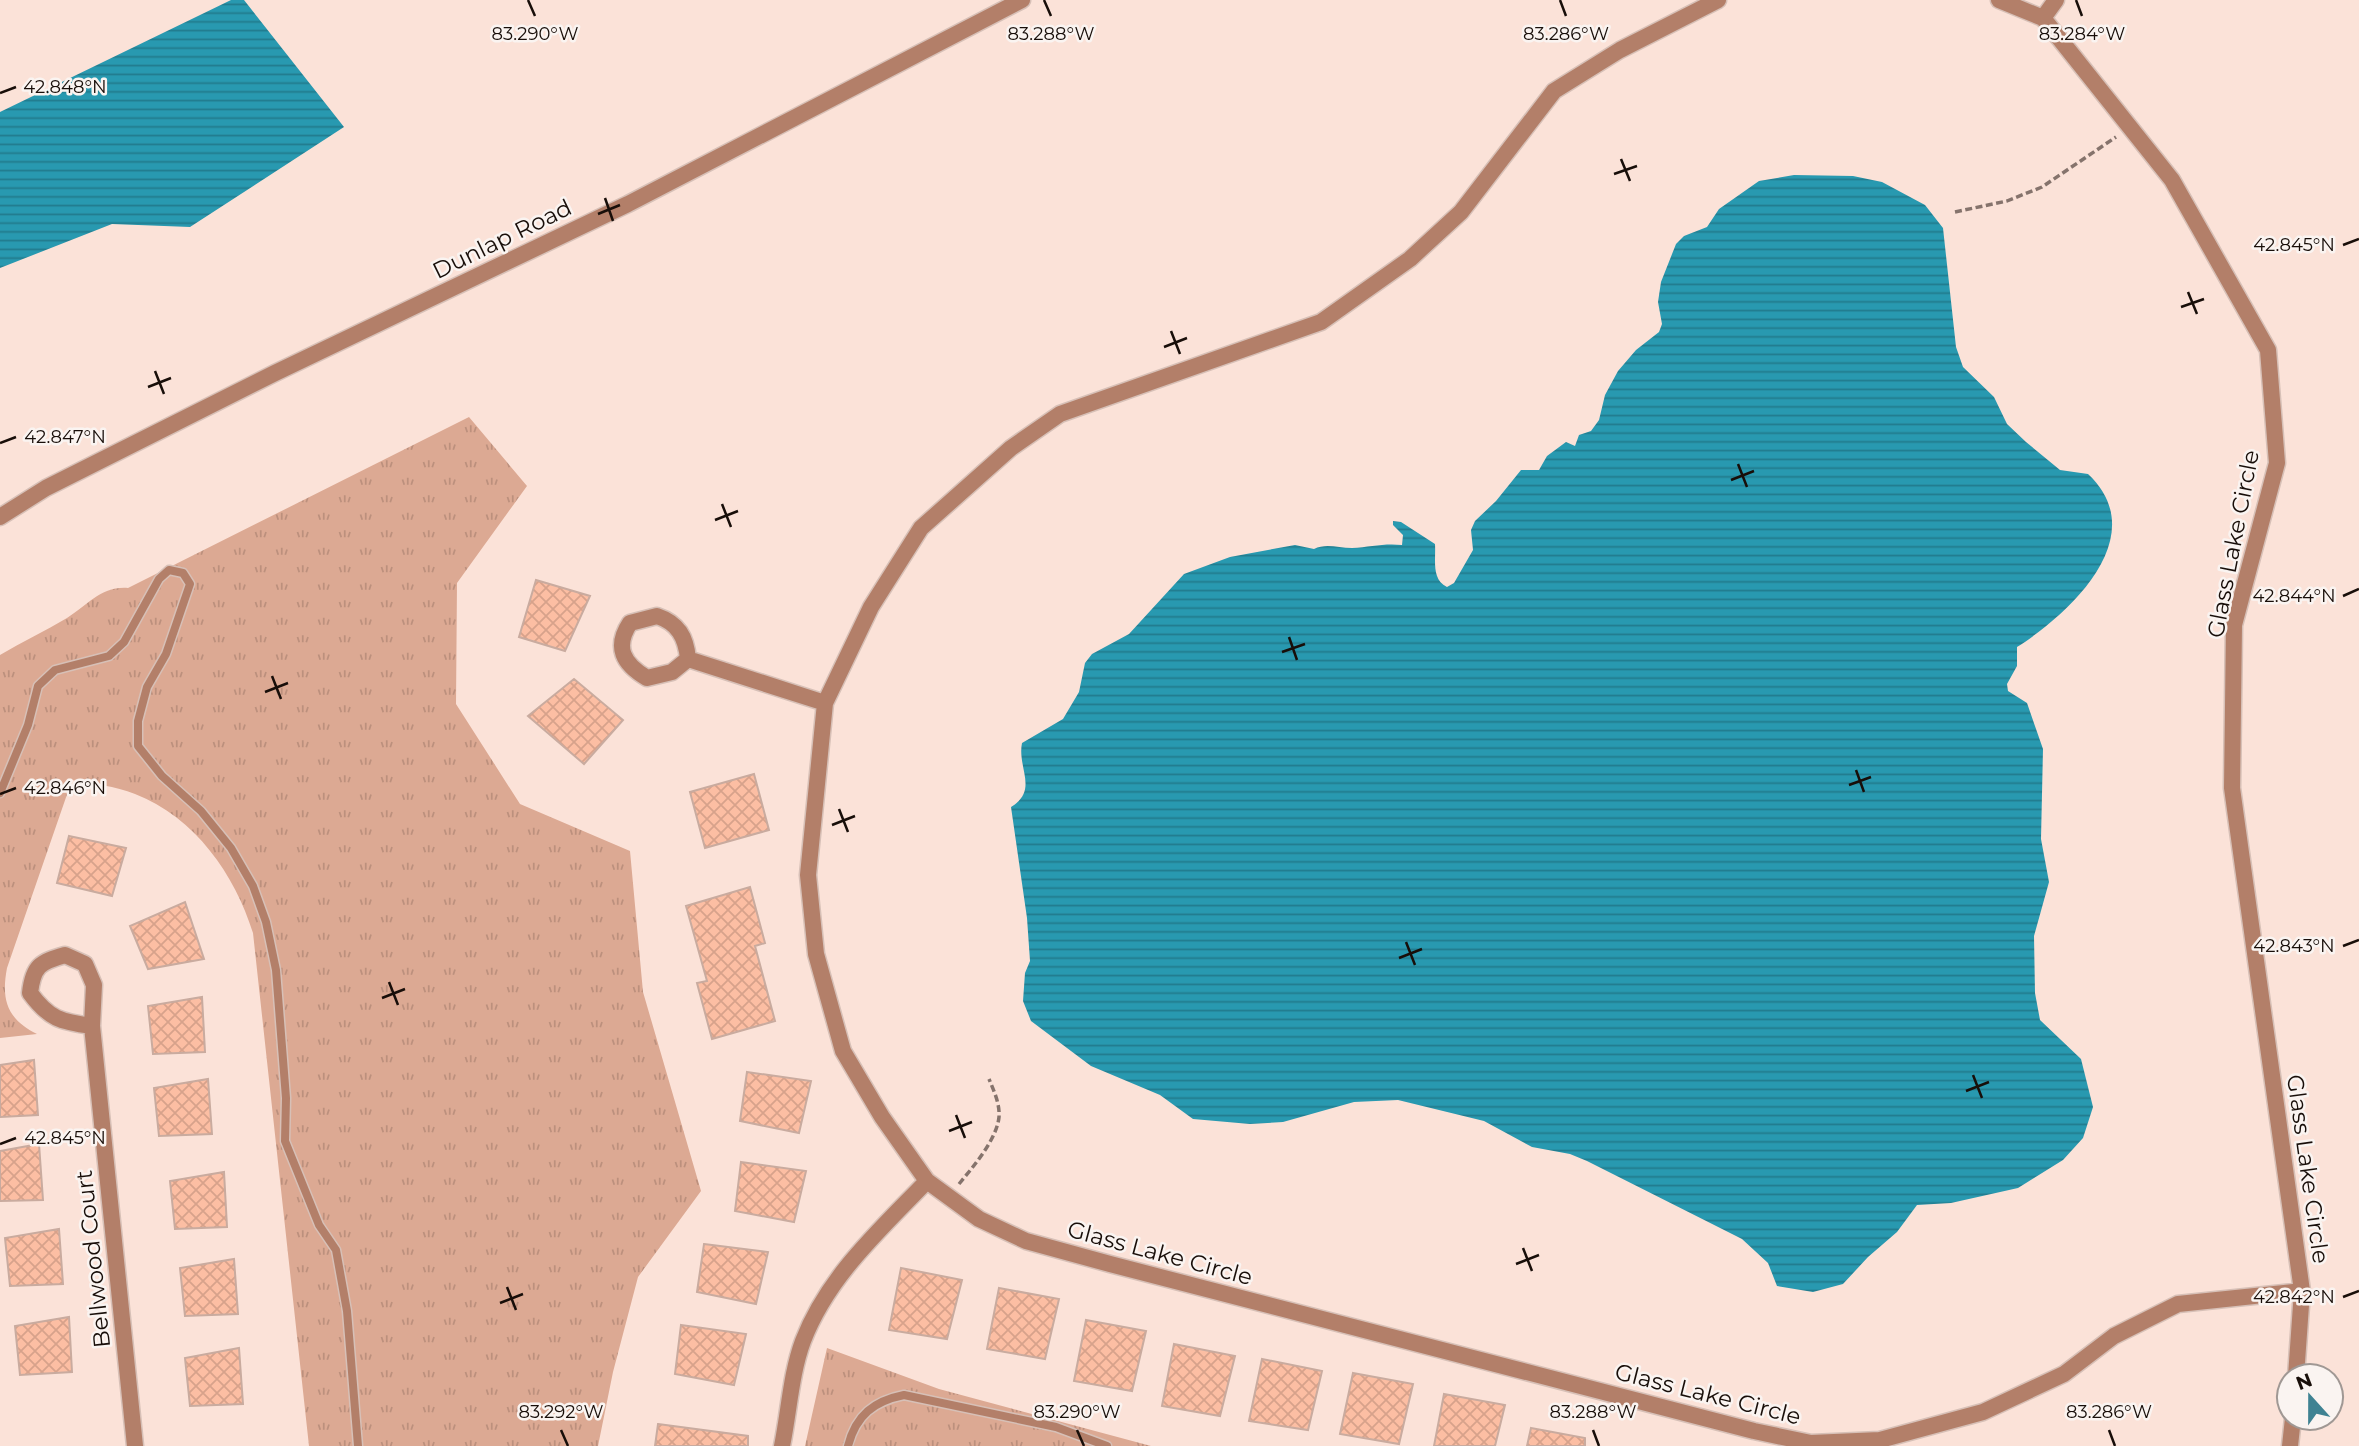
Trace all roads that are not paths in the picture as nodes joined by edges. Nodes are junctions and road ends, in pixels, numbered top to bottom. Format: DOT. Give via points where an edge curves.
graph roads {
  1 [pos="1021,0"];
  2 [pos="1718,0"];
  3 [pos="1999,0"];
  4 [pos="2056,0"];
  5 [pos="2043,18"];
  6 [pos="0,517"];
  7 [pos="688,659"];
  8 [pos="825,703"];
  9 [pos="0,793"];
  10 [pos="92,1026"];
  11 [pos="927,1181"];
  12 [pos="2302,1291"];
  13 [pos="2297,1362"];
  14 [pos="135,1446"];
  15 [pos="358,1446"];
  16 [pos="782,1446"];
  17 [pos="848,1446"];
  18 [pos="1107,1446"];
  1 -- 6 [label="street, Dunlap Road" via="628,204 70,476"];
  2 -- 8 [label="street, Glass Lake Circle" via="1620,50 1555,91 1461,212 1410,259 1321,322 1060,414 1011,448 921,528 871,607"];
  3 -- 5 [label="street, Glass Lake Circle"];
  4 -- 5 [label="street"];
  5 -- 12 [label="street, Glass Lake Circle" via="2172,180 2269,350 2277,463 2234,625 2232,788"];
  7 -- 7 [label="street" via="687,644 671,621 643,617 630,623 622,635 624,660 647,678 672,673"];
  7 -- 8 [label="street"];
  8 -- 11 [label="street, Glass Lake Circle" via="808,875 816,954 842,1051"];
  9 -- 15 [label="lane" via="28,725 38,686 55,670 108,656 124,642 159,579 169,570 183,573 190,584 166,654 147,687 138,721 138,746 232,848 253,886 265,922 276,970 285,1141 319,1225 336,1250 347,1311"];
  10 -- 10 [label="street, Bellwood Court" via="94,985 85,964 65,955 44,961 32,976 30,993 44,1012 65,1022"];
  10 -- 14 [label="street, Bellwood Court"];
  11 -- 12 [label="street, Glass Lake Circle" via="979,1219 1026,1241 1811,1443 1880,1440 1983,1412 2064,1374 2114,1336 2178,1304"];
  11 -- 16 [label="street" via="864,1245 827,1291 803,1343"];
  12 -- 13 [label="street"];
  17 -- 18 [label="lane" via="852,1429 880,1400 904,1395 1021,1418"];
}
